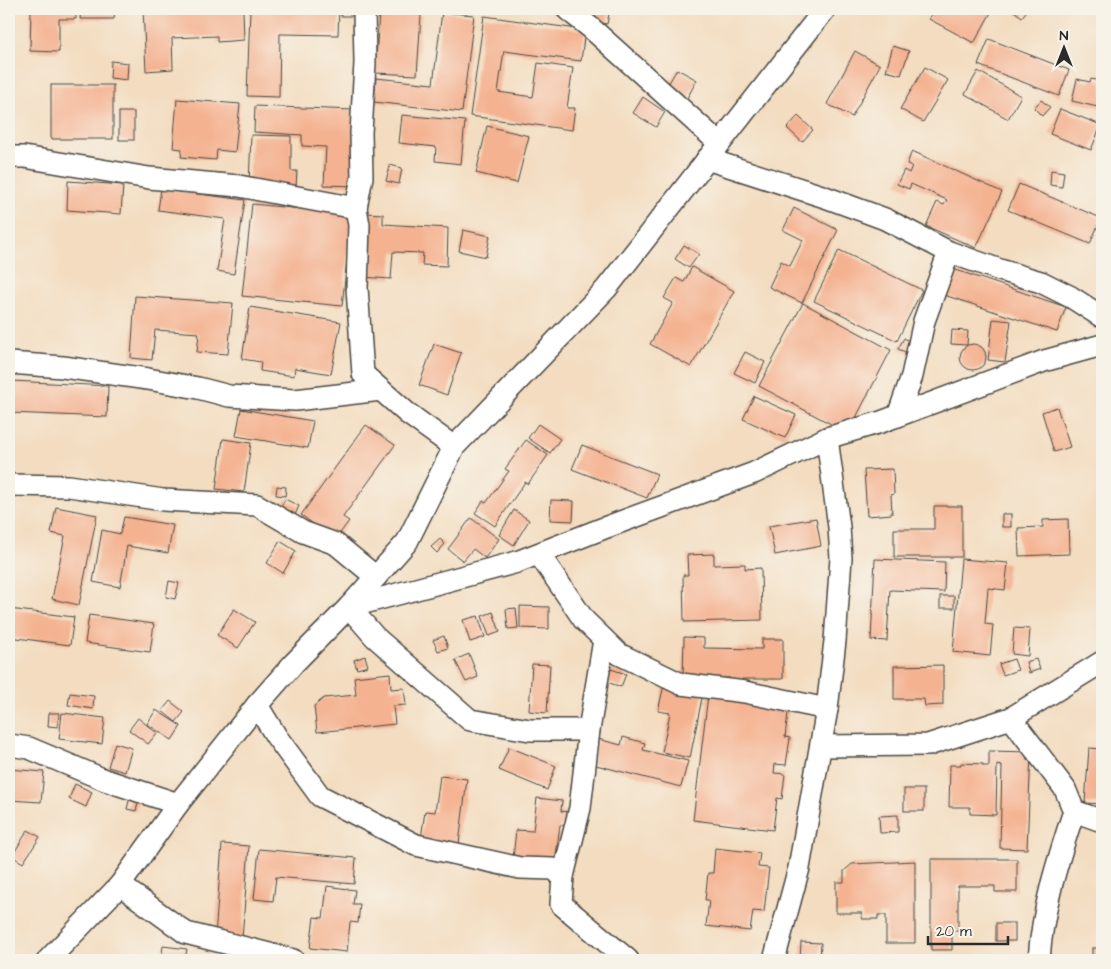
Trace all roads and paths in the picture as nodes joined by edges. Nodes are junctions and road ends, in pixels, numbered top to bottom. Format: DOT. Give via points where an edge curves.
graph roads {
  1 [pos="364,9"];
  2 [pos="566,9"];
  3 [pos="825,9"];
  4 [pos="713,151"];
  5 [pos="9,157"];
  6 [pos="356,208"];
  7 [pos="949,252"];
  8 [pos="1102,318"];
  9 [pos="1102,345"];
  10 [pos="9,363"];
  11 [pos="381,390"];
  12 [pos="898,416"];
  13 [pos="827,438"];
  14 [pos="454,447"];
  15 [pos="9,485"];
  16 [pos="539,554"];
  17 [pos="376,577"];
  18 [pos="349,607"];
  19 [pos="604,640"];
  20 [pos="1102,662"];
  21 [pos="257,704"];
  22 [pos="827,710"];
  23 [pos="1011,718"];
  24 [pos="588,730"];
  25 [pos="9,745"];
  26 [pos="820,746"];
  27 [pos="178,804"];
  28 [pos="1074,811"];
  29 [pos="1102,821"];
  30 [pos="563,876"];
  31 [pos="120,885"];
  32 [pos="48,960"];
  33 [pos="293,960"];
  34 [pos="628,960"];
  35 [pos="774,960"];
  36 [pos="1039,960"];
  1 -- 6 [label="street" via="362,177"];
  2 -- 4 [label="street" via="591,28"];
  3 -- 4 [label="street"];
  4 -- 7 [label="street" via="885,219"];
  4 -- 14 [label="street" via="606,289"];
  5 -- 6 [label="street" via="24,156 149,178 239,186"];
  6 -- 11 [label="street" via="363,374"];
  7 -- 8 [label="street" via="1041,282"];
  7 -- 12 [label="street" via="924,321 912,376"];
  9 -- 12 [label="street" via="1044,361"];
  10 -- 11 [label="street" via="148,379 229,396 295,400"];
  11 -- 14 [label="street"];
  12 -- 13 [label="street"];
  13 -- 16 [label="street" via="754,473"];
  13 -- 22 [label="street" via="841,558"];
  14 -- 17 [label="street" via="407,542"];
  15 -- 17 [label="street" via="69,486 163,500 258,505 303,532 336,544"];
  16 -- 18 [label="street"];
  16 -- 19 [label="street" via="584,620"];
  17 -- 18 [label="street"];
  18 -- 21 [label="street"];
  18 -- 24 [label="street" via="375,637 470,720 530,730"];
  19 -- 22 [label="street" via="618,654 681,684 744,692"];
  19 -- 24 [label="street"];
  20 -- 23 [label="street"];
  21 -- 27 [label="street"];
  21 -- 30 [label="street" via="320,796 416,845 520,868 553,869"];
  22 -- 26 [label="street"];
  23 -- 26 [label="street" via="928,745"];
  23 -- 28 [label="street" via="1065,789"];
  24 -- 30 [label="street" via="580,808"];
  25 -- 27 [label="street" via="29,748 104,780"];
  26 -- 35 [label="street" via="799,868"];
  27 -- 31 [label="street"];
  28 -- 29 [label="street"];
  28 -- 36 [label="street" via="1041,931"];
  30 -- 34 [label="street" via="561,904"];
  31 -- 32 [label="street"];
  31 -- 33 [label="street" via="186,933"];
}
